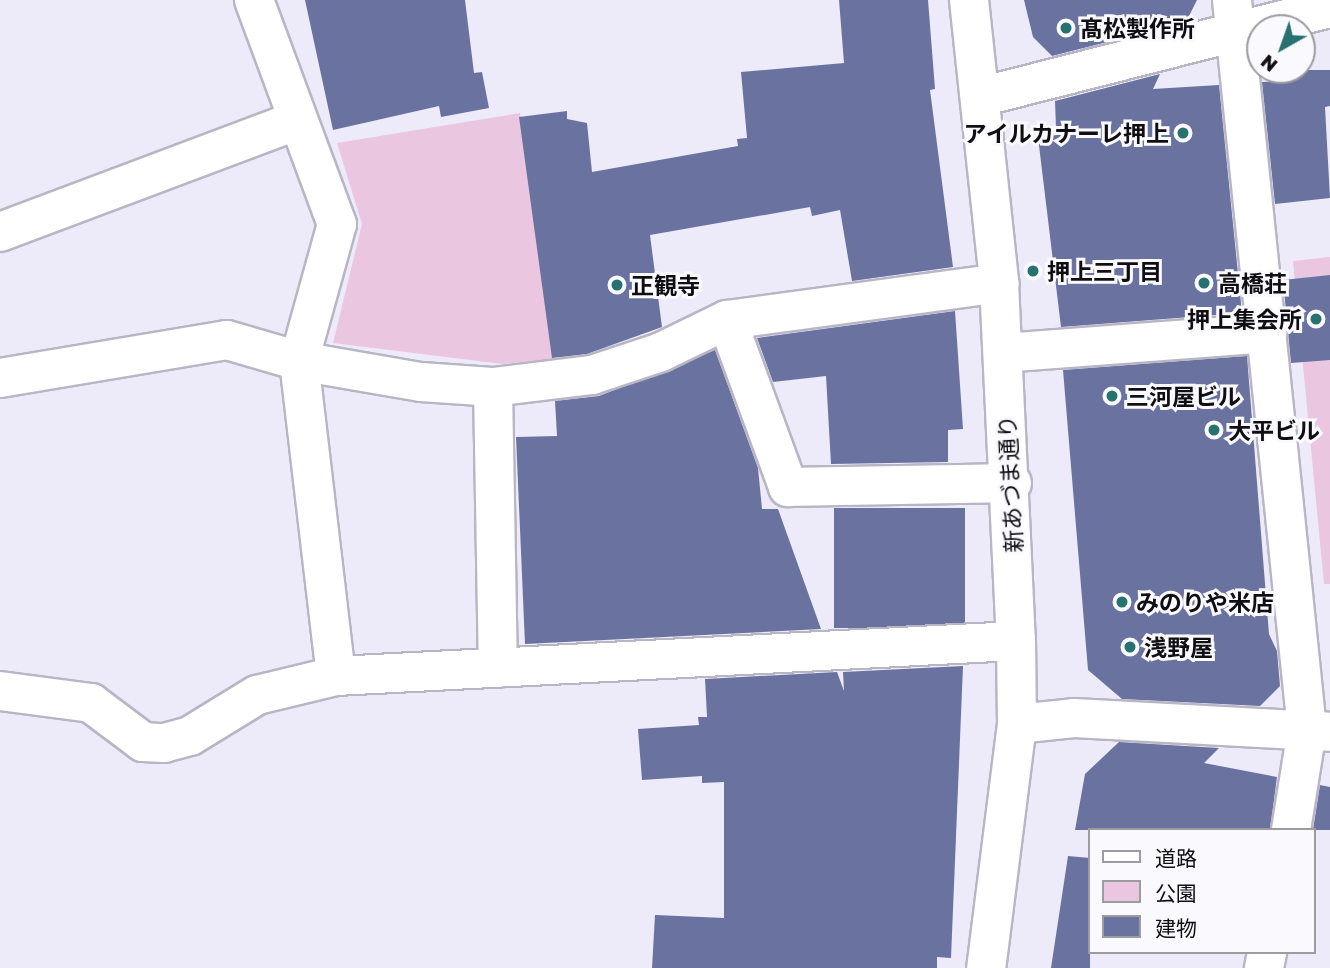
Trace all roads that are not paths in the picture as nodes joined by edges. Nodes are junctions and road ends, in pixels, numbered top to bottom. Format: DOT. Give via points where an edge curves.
graph roads {
  1 [pos="254,0"];
  2 [pos="970,0"];
  3 [pos="1330,8"];
  4 [pos="1235,16"];
  5 [pos="980,97"];
  6 [pos="298,120"];
  7 [pos="0,232"];
  8 [pos="999,283"];
  9 [pos="727,320"];
  10 [pos="1267,333"];
  11 [pos="1003,353"];
  12 [pos="299,361"];
  13 [pos="0,378"];
  14 [pos="493,387"];
  15 [pos="1012,482"];
  16 [pos="1016,641"];
  17 [pos="498,668"];
  18 [pos="336,676"];
  19 [pos="0,691"];
  20 [pos="1017,724"];
  21 [pos="1319,731"];
  22 [pos="1292,828"];
  23 [pos="986,968"];
  1 -- 6 [label="street"];
  2 -- 5 [label="street, 新あづま通り"];
  3 -- 4 [label="street"];
  4 -- 5 [label="street"];
  4 -- 10 [label="street"];
  5 -- 8 [label="street, 新あづま通り"];
  6 -- 7 [label="street"];
  6 -- 12 [label="street" via="337,223"];
  8 -- 9 [label="street"];
  8 -- 11 [label="street, 新あづま通り"];
  9 -- 14 [label="street" via="662,352 592,375"];
  9 -- 15 [label="street" via="788,487"];
  10 -- 11 [label="street"];
  10 -- 21 [label="street"];
  11 -- 15 [label="street, 新あづま通り"];
  12 -- 13 [label="street" via="228,340"];
  12 -- 14 [label="street"];
  12 -- 18 [label="street"];
  14 -- 17 [label="street"];
  15 -- 16 [label="street, 新あづま通り"];
  16 -- 17 [label="street"];
  16 -- 20 [label="street, 新あづま通り"];
  17 -- 18 [label="street"];
  18 -- 19 [label="street" via="257,695 190,736 164,743 143,742 91,704"];
  20 -- 21 [label="street" via="1074,718"];
  20 -- 23 [label="street, 新あづま通り"];
  21 -- 22 [label="street"];
}
